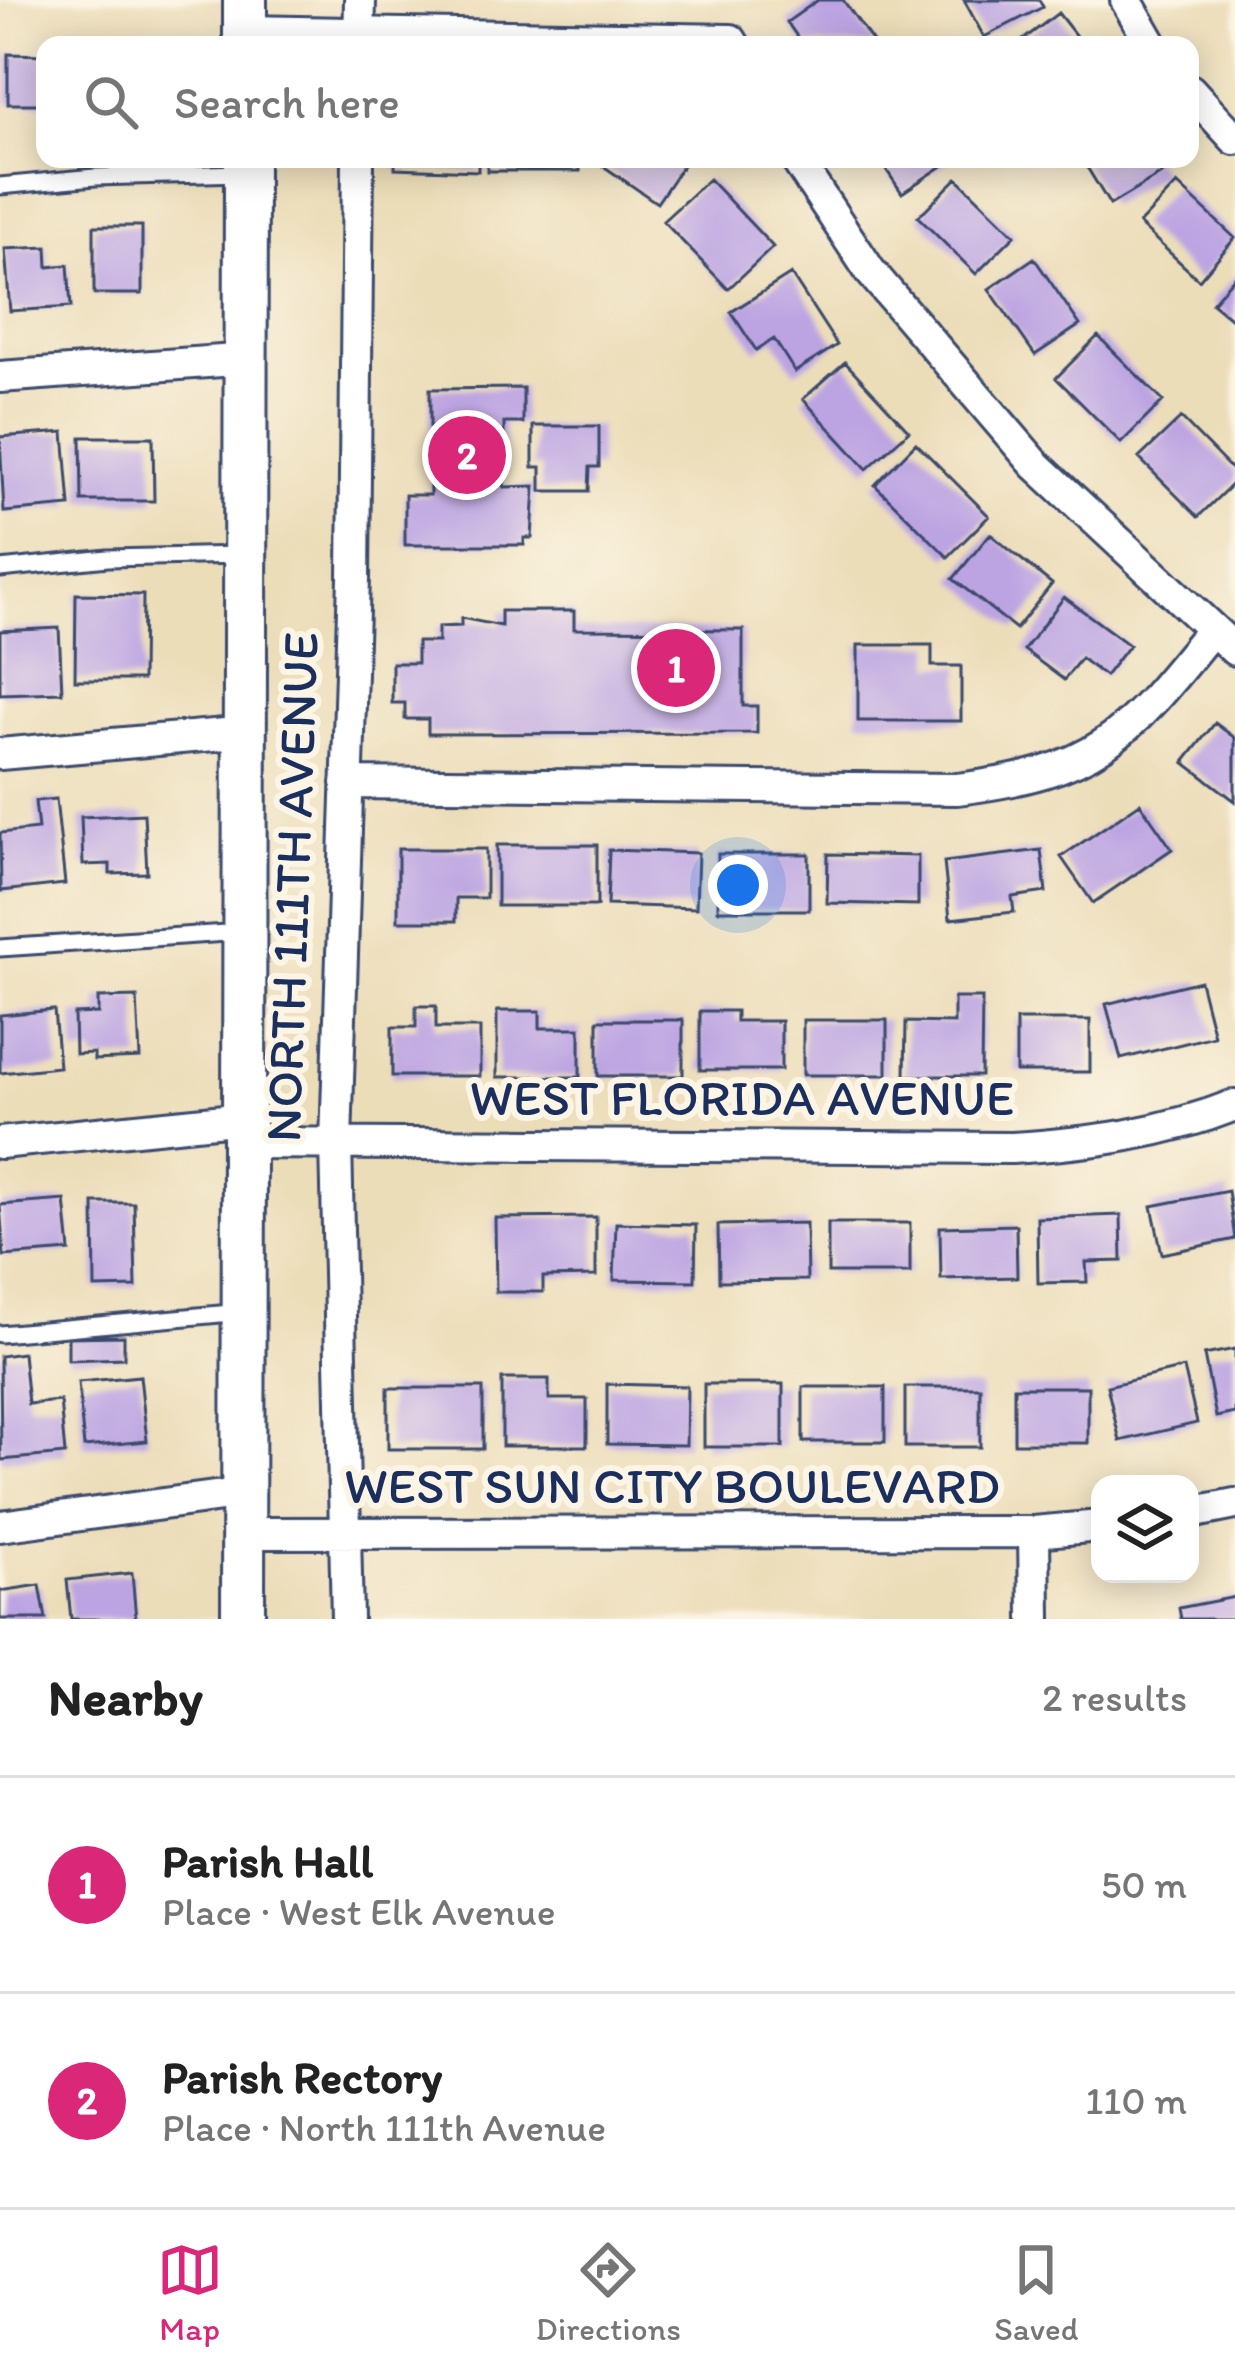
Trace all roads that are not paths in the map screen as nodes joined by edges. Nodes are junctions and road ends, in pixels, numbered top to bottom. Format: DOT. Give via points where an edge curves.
graph roads {
  1 [pos="359,0"];
  2 [pos="1126,0"];
  3 [pos="245,26"];
  4 [pos="333,36"];
  5 [pos="359,36"];
  6 [pos="1147,36"];
  7 [pos="1199,100"];
  8 [pos="1235,139"];
  9 [pos="219,168"];
  10 [pos="246,168"];
  11 [pos="358,168"];
  12 [pos="802,168"];
  13 [pos="0,186"];
  14 [pos="250,359"];
  15 [pos="0,377"];
  16 [pos="249,555"];
  17 [pos="0,569"];
  18 [pos="1223,641"];
  19 [pos="248,732"];
  20 [pos="0,754"];
  21 [pos="347,784"];
  22 [pos="246,932"];
  23 [pos="0,948"];
  24 [pos="1235,1105"];
  25 [pos="244,1130"];
  26 [pos="0,1143"];
  27 [pos="336,1143"];
  28 [pos="244,1312"];
  29 [pos="0,1334"];
  30 [pos="1235,1504"];
  31 [pos="1199,1511"];
  32 [pos="244,1513"];
  33 [pos="0,1526"];
  34 [pos="1091,1527"];
  35 [pos="1034,1532"];
  36 [pos="345,1533"];
  37 [pos="243,1619"];
  38 [pos="347,1619"];
  39 [pos="1035,1619"];
  1 -- 5 [label="street"];
  2 -- 6 [label="street"];
  3 -- 4 [label="street"];
  7 -- 8 [label="street"];
  9 -- 13 [label="lane"];
  10 -- 14 [label="street, NORTH 111TH AVENUE"];
  11 -- 21 [label="street, NORTH 111TH AVENUE"];
  12 -- 18 [label="street" via="870,271 1035,464"];
  14 -- 15 [label="street"];
  14 -- 16 [label="street, NORTH 111TH AVENUE"];
  16 -- 17 [label="lane"];
  16 -- 19 [label="street, NORTH 111TH AVENUE"];
  18 -- 21 [label="street" via="1135,724 1092,754 1024,780 958,789"];
  19 -- 20 [label="street"];
  19 -- 22 [label="street, NORTH 111TH AVENUE"];
  21 -- 27 [label="street, NORTH 111TH AVENUE"];
  22 -- 23 [label="lane"];
  22 -- 25 [label="street, NORTH 111TH AVENUE"];
  24 -- 27 [label="street, WEST FLORIDA AVENUE" via="1105,1142 1012,1148"];
  25 -- 26 [label="street, WEST FLORIDA AVENUE"];
  25 -- 27 [label="street, WEST FLORIDA AVENUE"];
  25 -- 28 [label="street, NORTH 111TH AVENUE"];
  27 -- 36 [label="street, NORTH 111TH AVENUE"];
  28 -- 29 [label="lane"];
  28 -- 32 [label="street, NORTH 111TH AVENUE"];
  30 -- 31 [label="street"];
  32 -- 33 [label="street, WEST SUN CITY BOULEVARD"];
  32 -- 36 [label="street, WEST SUN CITY BOULEVARD"];
  32 -- 37 [label="street, NORTH 111TH AVENUE"];
  34 -- 35 [label="street, WEST SUN CITY BOULEVARD"];
  35 -- 36 [label="street, WEST SUN CITY BOULEVARD"];
  35 -- 39 [label="street"];
  36 -- 38 [label="street, NORTH 111TH AVENUE"];
}
